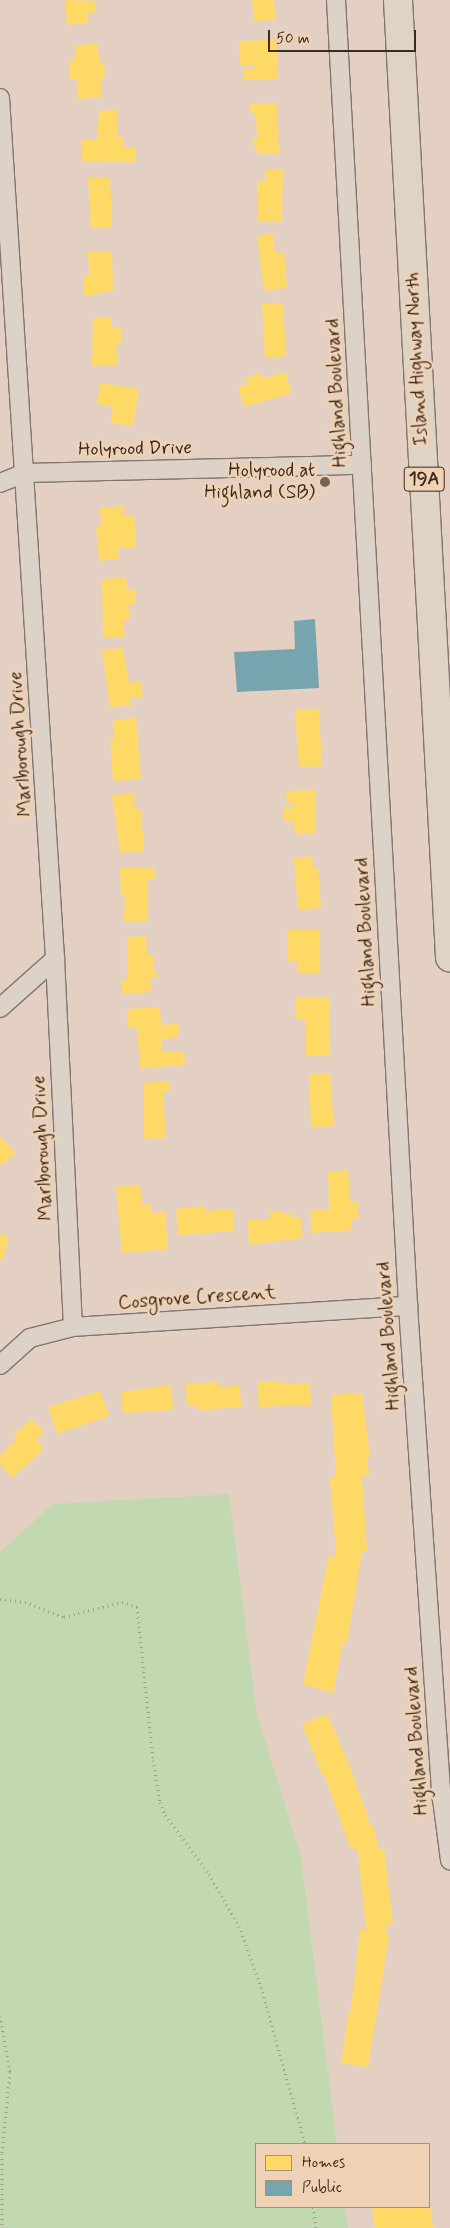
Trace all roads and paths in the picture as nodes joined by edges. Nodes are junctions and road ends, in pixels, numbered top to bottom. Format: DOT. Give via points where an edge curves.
graph roads {
  1 [pos="336,0"];
  2 [pos="398,0"];
  3 [pos="0,98"];
  4 [pos="362,465"];
  5 [pos="25,473"];
  6 [pos="0,483"];
  7 [pos="450,958"];
  8 [pos="55,959"];
  9 [pos="0,1008"];
  10 [pos="408,1306"];
  11 [pos="73,1327"];
  12 [pos="0,1365"];
  13 [pos="0,1599"];
  14 [pos="450,1860"];
  15 [pos="0,2016"];
  16 [pos="304,2143"];
  17 [pos="312,2208"];
  18 [pos="2,2228"];
  19 [pos="316,2228"];
  1 -- 4 [label="street, Highland Boulevard"];
  2 -- 7 [label="main road, Island Highway North / 19A"];
  3 -- 5 [label="street, Marlborough Drive"];
  4 -- 5 [label="street, Holyrood Drive"];
  4 -- 10 [label="street, Highland Boulevard"];
  5 -- 6 [label="street, Holyrood Drive"];
  5 -- 8 [label="street, Marlborough Drive"];
  8 -- 9 [label="street"];
  8 -- 11 [label="street, Marlborough Drive"];
  10 -- 11 [label="street, Cosgrove Crescent"];
  10 -- 14 [label="street, Highland Boulevard" via="442,1798"];
  11 -- 12 [label="street, Cosgrove Crescent" via="30,1338"];
  13 -- 16 [label="path" via="25,1602 64,1617 122,1602 132,1602 137,1607 160,1802 165,1815 209,1874 238,1926 261,1987"];
  15 -- 18 [label="path" via="10,2072 2,2154"];
  17 -- 19 [label="path"];
}
